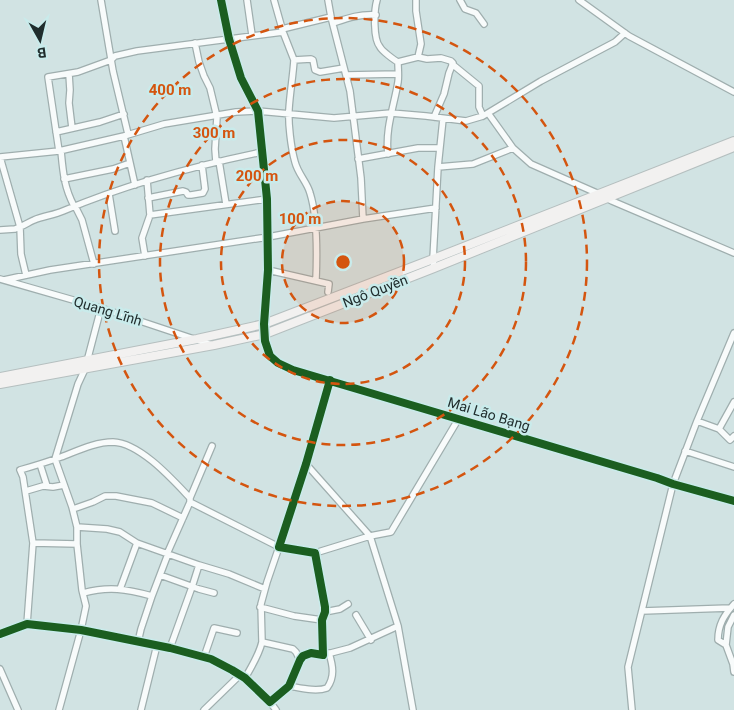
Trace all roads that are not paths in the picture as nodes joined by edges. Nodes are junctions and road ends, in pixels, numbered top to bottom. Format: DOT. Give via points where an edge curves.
graph roads {
  1 [pos="100,0"];
  2 [pos="221,0"];
  3 [pos="247,0"];
  4 [pos="274,0"];
  5 [pos="328,0"];
  6 [pos="377,0"];
  7 [pos="416,0"];
  8 [pos="460,0"];
  9 [pos="579,0"];
  10 [pos="376,15"];
  11 [pos="332,20"];
  12 [pos="484,24"];
  13 [pos="283,30"];
  14 [pos="624,33"];
  15 [pos="252,36"];
  16 [pos="229,39"];
  17 [pos="195,43"];
  18 [pos="418,57"];
  19 [pos="111,60"];
  20 [pos="294,60"];
  21 [pos="398,62"];
  22 [pos="452,64"];
  23 [pos="344,68"];
  24 [pos="69,74"];
  25 [pos="398,74"];
  26 [pos="346,75"];
  27 [pos="734,92"];
  28 [pos="258,110"];
  29 [pos="391,113"];
  30 [pos="124,114"];
  31 [pos="288,114"];
  32 [pos="486,114"];
  33 [pos="216,115"];
  34 [pos="352,116"];
  35 [pos="434,117"];
  36 [pos="443,119"];
  37 [pos="72,128"];
  38 [pos="56,132"];
  39 [pos="126,135"];
  40 [pos="734,141"];
  41 [pos="734,146"];
  42 [pos="440,148"];
  43 [pos="513,148"];
  44 [pos="60,151"];
  45 [pos="262,152"];
  46 [pos="388,154"];
  47 [pos="358,159"];
  48 [pos="218,161"];
  49 [pos="130,163"];
  50 [pos="202,166"];
  51 [pos="438,167"];
  52 [pos="2,169"];
  53 [pos="64,179"];
  54 [pos="147,180"];
  55 [pos="135,185"];
  56 [pos="108,194"];
  57 [pos="599,194"];
  58 [pos="148,198"];
  59 [pos="267,198"];
  60 [pos="606,199"];
  61 [pos="226,204"];
  62 [pos="74,206"];
  63 [pos="436,208"];
  64 [pos="150,215"];
  65 [pos="363,219"];
  66 [pos="20,227"];
  67 [pos="316,228"];
  68 [pos="0,230"];
  69 [pos="115,231"];
  70 [pos="268,237"];
  71 [pos="734,253"];
  72 [pos="145,256"];
  73 [pos="433,259"];
  74 [pos="94,264"];
  75 [pos="434,268"];
  76 [pos="268,270"];
  77 [pos="26,275"];
  78 [pos="2,279"];
  79 [pos="316,280"];
  80 [pos="328,292"];
  81 [pos="101,308"];
  82 [pos="264,324"];
  83 [pos="734,333"];
  84 [pos="265,334"];
  85 [pos="197,339"];
  86 [pos="214,346"];
  87 [pos="731,349"];
  88 [pos="85,365"];
  89 [pos="0,377"];
  90 [pos="330,380"];
  91 [pos="0,384"];
  92 [pos="734,402"];
  93 [pos="459,418"];
  94 [pos="697,421"];
  95 [pos="719,429"];
  96 [pos="733,440"];
  97 [pos="212,446"];
  98 [pos="685,451"];
  99 [pos="55,459"];
  100 [pos="40,464"];
  101 [pos="306,464"];
  102 [pos="734,467"];
  103 [pos="64,484"];
  104 [pos="673,484"];
  105 [pos="46,486"];
  106 [pos="26,491"];
  107 [pos="190,500"];
  108 [pos="734,501"];
  109 [pos="73,509"];
  110 [pos="183,518"];
  111 [pos="77,527"];
  112 [pos="370,536"];
  113 [pos="33,543"];
  114 [pos="137,543"];
  115 [pos="77,544"];
  116 [pos="280,547"];
  117 [pos="315,553"];
  118 [pos="168,554"];
  119 [pos="199,565"];
  120 [pos="160,575"];
  121 [pos="192,587"];
  122 [pos="120,589"];
  123 [pos="265,589"];
  124 [pos="214,592"];
  125 [pos="83,593"];
  126 [pos="152,596"];
  127 [pos="348,604"];
  128 [pos="260,608"];
  129 [pos="642,610"];
  130 [pos="732,610"];
  131 [pos="325,612"];
  132 [pos="356,615"];
  133 [pos="322,620"];
  134 [pos="27,624"];
  135 [pos="398,626"];
  136 [pos="81,630"];
  137 [pos="237,633"];
  138 [pos="0,634"];
  139 [pos="371,640"];
  140 [pos="138,642"];
  141 [pos="262,642"];
  142 [pos="157,645"];
  143 [pos="170,648"];
  144 [pos="326,654"];
  145 [pos="204,657"];
  146 [pos="300,660"];
  147 [pos="733,664"];
  148 [pos="0,669"];
  149 [pos="734,672"];
  150 [pos="242,676"];
  151 [pos="289,686"];
  152 [pos="270,702"];
  153 [pos="18,710"];
  154 [pos="60,710"];
  155 [pos="141,710"];
  156 [pos="204,710"];
  157 [pos="276,710"];
  158 [pos="414,710"];
  159 [pos="632,710"];
  1 -- 19 [label="street"];
  2 -- 16 [label="street"];
  3 -- 15 [label="street"];
  4 -- 13 [label="street"];
  5 -- 11 [label="street"];
  6 -- 10 [label="street"];
  7 -- 18 [label="street" via="421,44"];
  8 -- 12 [label="street" via="465,9 476,13"];
  9 -- 14 [label="street"];
  10 -- 11 [label="street"];
  10 -- 21 [label="street" via="377,42"];
  11 -- 13 [label="street"];
  11 -- 23 [label="street"];
  13 -- 15 [label="street"];
  13 -- 20 [label="street"];
  14 -- 27 [label="street"];
  14 -- 32 [label="street" via="615,42 541,80"];
  15 -- 16 [label="street"];
  16 -- 17 [label="street"];
  16 -- 28 [label="street" via="241,78"];
  17 -- 19 [label="street" via="137,51"];
  17 -- 33 [label="street"];
  18 -- 21 [label="street"];
  18 -- 22 [label="street" via="441,58"];
  19 -- 24 [label="street"];
  19 -- 30 [label="street"];
  20 -- 23 [label="street" via="313,60 315,70 320,72"];
  20 -- 31 [label="street"];
  21 -- 25 [label="street"];
  22 -- 32 [label="street" via="479,86 478,104"];
  22 -- 35 [label="street"];
  23 -- 26 [label="street"];
  24 -- 37 [label="street"];
  24 -- 38 [label="street" via="48,78"];
  25 -- 26 [label="street"];
  25 -- 29 [label="street"];
  26 -- 34 [label="street"];
  28 -- 31 [label="street"];
  28 -- 33 [label="street"];
  28 -- 45 [label="street, Mai Lão Bạng"];
  29 -- 34 [label="street"];
  29 -- 35 [label="street"];
  29 -- 46 [label="street"];
  30 -- 37 [label="street"];
  30 -- 39 [label="street"];
  31 -- 34 [label="street" via="334,118"];
  31 -- 67 [label="street" via="295,164 310,190"];
  32 -- 36 [label="street" via="466,121"];
  32 -- 43 [label="street"];
  33 -- 39 [label="street"];
  33 -- 48 [label="street"];
  34 -- 47 [label="street"];
  35 -- 36 [label="street"];
  36 -- 42 [label="street"];
  37 -- 38 [label="street"];
  38 -- 44 [label="street"];
  39 -- 44 [label="street"];
  39 -- 49 [label="street"];
  40 -- 57 [label="main road, Ngô Quyền"];
  41 -- 60 [label="main road, Ngô Quyền"];
  42 -- 46 [label="street" via="424,147"];
  42 -- 51 [label="street"];
  43 -- 51 [label="street" via="473,164"];
  43 -- 57 [label="street" via="531,164"];
  44 -- 52 [label="street" via="0,157"];
  44 -- 53 [label="street"];
  45 -- 48 [label="street"];
  45 -- 59 [label="street, Mai Lão Bạng"];
  46 -- 47 [label="street"];
  47 -- 65 [label="street"];
  48 -- 50 [label="street"];
  48 -- 61 [label="street"];
  49 -- 53 [label="street"];
  49 -- 55 [label="street"];
  50 -- 54 [label="street"];
  50 -- 58 [label="street" via="206,189 203,193 188,195 183,192"];
  51 -- 63 [label="street"];
  52 -- 66 [label="street"];
  53 -- 62 [label="street"];
  54 -- 55 [label="street"];
  54 -- 58 [label="street"];
  55 -- 56 [label="street"];
  56 -- 62 [label="street"];
  56 -- 69 [label="street"];
  57 -- 60 [label="street"];
  57 -- 73 [label="main road, Ngô Quyền"];
  58 -- 64 [label="street"];
  59 -- 61 [label="street"];
  59 -- 70 [label="street, Mai Lão Bạng"];
  60 -- 71 [label="street"];
  60 -- 75 [label="main road, Ngô Quyền"];
  61 -- 64 [label="street"];
  62 -- 66 [label="street"];
  62 -- 74 [label="street" via="82,220"];
  63 -- 65 [label="street"];
  63 -- 73 [label="street"];
  64 -- 72 [label="street" via="142,238"];
  65 -- 67 [label="street"];
  66 -- 68 [label="street"];
  66 -- 77 [label="street"];
  67 -- 70 [label="street"];
  67 -- 79 [label="street"];
  70 -- 72 [label="street"];
  70 -- 76 [label="street, Mai Lão Bạng"];
  72 -- 74 [label="street"];
  73 -- 75 [label="street"];
  73 -- 82 [label="main road, Ngô Quyền"];
  74 -- 77 [label="street"];
  75 -- 84 [label="main road, Ngô Quyền"];
  76 -- 79 [label="street"];
  76 -- 82 [label="street, Mai Lão Bạng"];
  77 -- 78 [label="street"];
  78 -- 81 [label="street, Quang Lĩnh"];
  79 -- 80 [label="street" via="329,284"];
  81 -- 85 [label="street, Quang Lĩnh"];
  81 -- 88 [label="street"];
  82 -- 84 [label="street, Mai Lão Bạng"];
  82 -- 85 [label="main road, Ngô Quyền"];
  83 -- 87 [label="street"];
  84 -- 86 [label="main road, Ngô Quyền"];
  84 -- 90 [label="street, Mai Lão Bạng" via="270,356 278,363"];
  85 -- 86 [label="street, Quang Lĩnh"];
  85 -- 88 [label="main road, Ngô Quyền"];
  86 -- 88 [label="main road, Ngô Quyền"];
  87 -- 94 [label="street"];
  88 -- 89 [label="main road, Ngô Quyền"];
  88 -- 91 [label="main road, Ngô Quyền"];
  88 -- 99 [label="street"];
  90 -- 93 [label="street, Mai Lão Bạng"];
  90 -- 101 [label="street"];
  92 -- 95 [label="street"];
  93 -- 104 [label="street, Mai Lão Bạng"];
  93 -- 112 [label="street" via="391,532"];
  94 -- 95 [label="street"];
  94 -- 98 [label="street"];
  95 -- 96 [label="street"];
  97 -- 107 [label="street"];
  98 -- 102 [label="street"];
  98 -- 104 [label="street"];
  99 -- 100 [label="street"];
  99 -- 103 [label="street"];
  99 -- 107 [label="street" via="99,443 130,446 170,476"];
  100 -- 105 [label="street"];
  100 -- 106 [label="street" via="20,470"];
  101 -- 112 [label="street"];
  101 -- 116 [label="street"];
  103 -- 105 [label="street"];
  103 -- 109 [label="street"];
  104 -- 108 [label="street, Mai Lão Bạng"];
  104 -- 129 [label="street"];
  105 -- 106 [label="street"];
  106 -- 113 [label="street"];
  107 -- 110 [label="street"];
  107 -- 116 [label="street"];
  109 -- 110 [label="street" via="105,496 116,496 152,503"];
  109 -- 111 [label="street"];
  110 -- 118 [label="street"];
  111 -- 114 [label="street" via="120,532"];
  111 -- 115 [label="street"];
  112 -- 117 [label="street"];
  112 -- 135 [label="street"];
  113 -- 115 [label="street"];
  113 -- 134 [label="street"];
  114 -- 118 [label="street"];
  114 -- 122 [label="street"];
  115 -- 125 [label="street"];
  116 -- 117 [label="street"];
  116 -- 123 [label="street"];
  117 -- 131 [label="street"];
  118 -- 119 [label="street"];
  118 -- 120 [label="street"];
  119 -- 121 [label="street"];
  119 -- 123 [label="street"];
  120 -- 121 [label="street"];
  120 -- 126 [label="street"];
  121 -- 124 [label="street"];
  121 -- 143 [label="street"];
  122 -- 125 [label="street"];
  122 -- 126 [label="street"];
  123 -- 128 [label="street"];
  125 -- 136 [label="street" via="86,606"];
  126 -- 140 [label="street"];
  127 -- 131 [label="street"];
  128 -- 133 [label="street"];
  128 -- 141 [label="street"];
  129 -- 130 [label="street"];
  129 -- 159 [label="street" via="628,667"];
  130 -- 147 [label="street" via="720,623 718,640 726,645"];
  131 -- 133 [label="street"];
  132 -- 139 [label="street"];
  133 -- 144 [label="street"];
  134 -- 136 [label="street"];
  134 -- 138 [label="street"];
  135 -- 139 [label="street"];
  135 -- 158 [label="street"];
  136 -- 140 [label="street"];
  136 -- 154 [label="street"];
  137 -- 145 [label="street" via="214,628"];
  139 -- 144 [label="street"];
  140 -- 142 [label="street"];
  141 -- 146 [label="street" via="293,649"];
  141 -- 150 [label="street" via="258,656"];
  142 -- 143 [label="street"];
  142 -- 155 [label="street"];
  143 -- 145 [label="street"];
  144 -- 146 [label="street" via="311,653"];
  144 -- 151 [label="street" via="333,675 327,688"];
  145 -- 150 [label="street"];
  146 -- 151 [label="street"];
  147 -- 149 [label="street"];
  148 -- 153 [label="street"];
  150 -- 152 [label="street"];
  150 -- 156 [label="street"];
  151 -- 152 [label="street"];
  152 -- 157 [label="street"];
}
